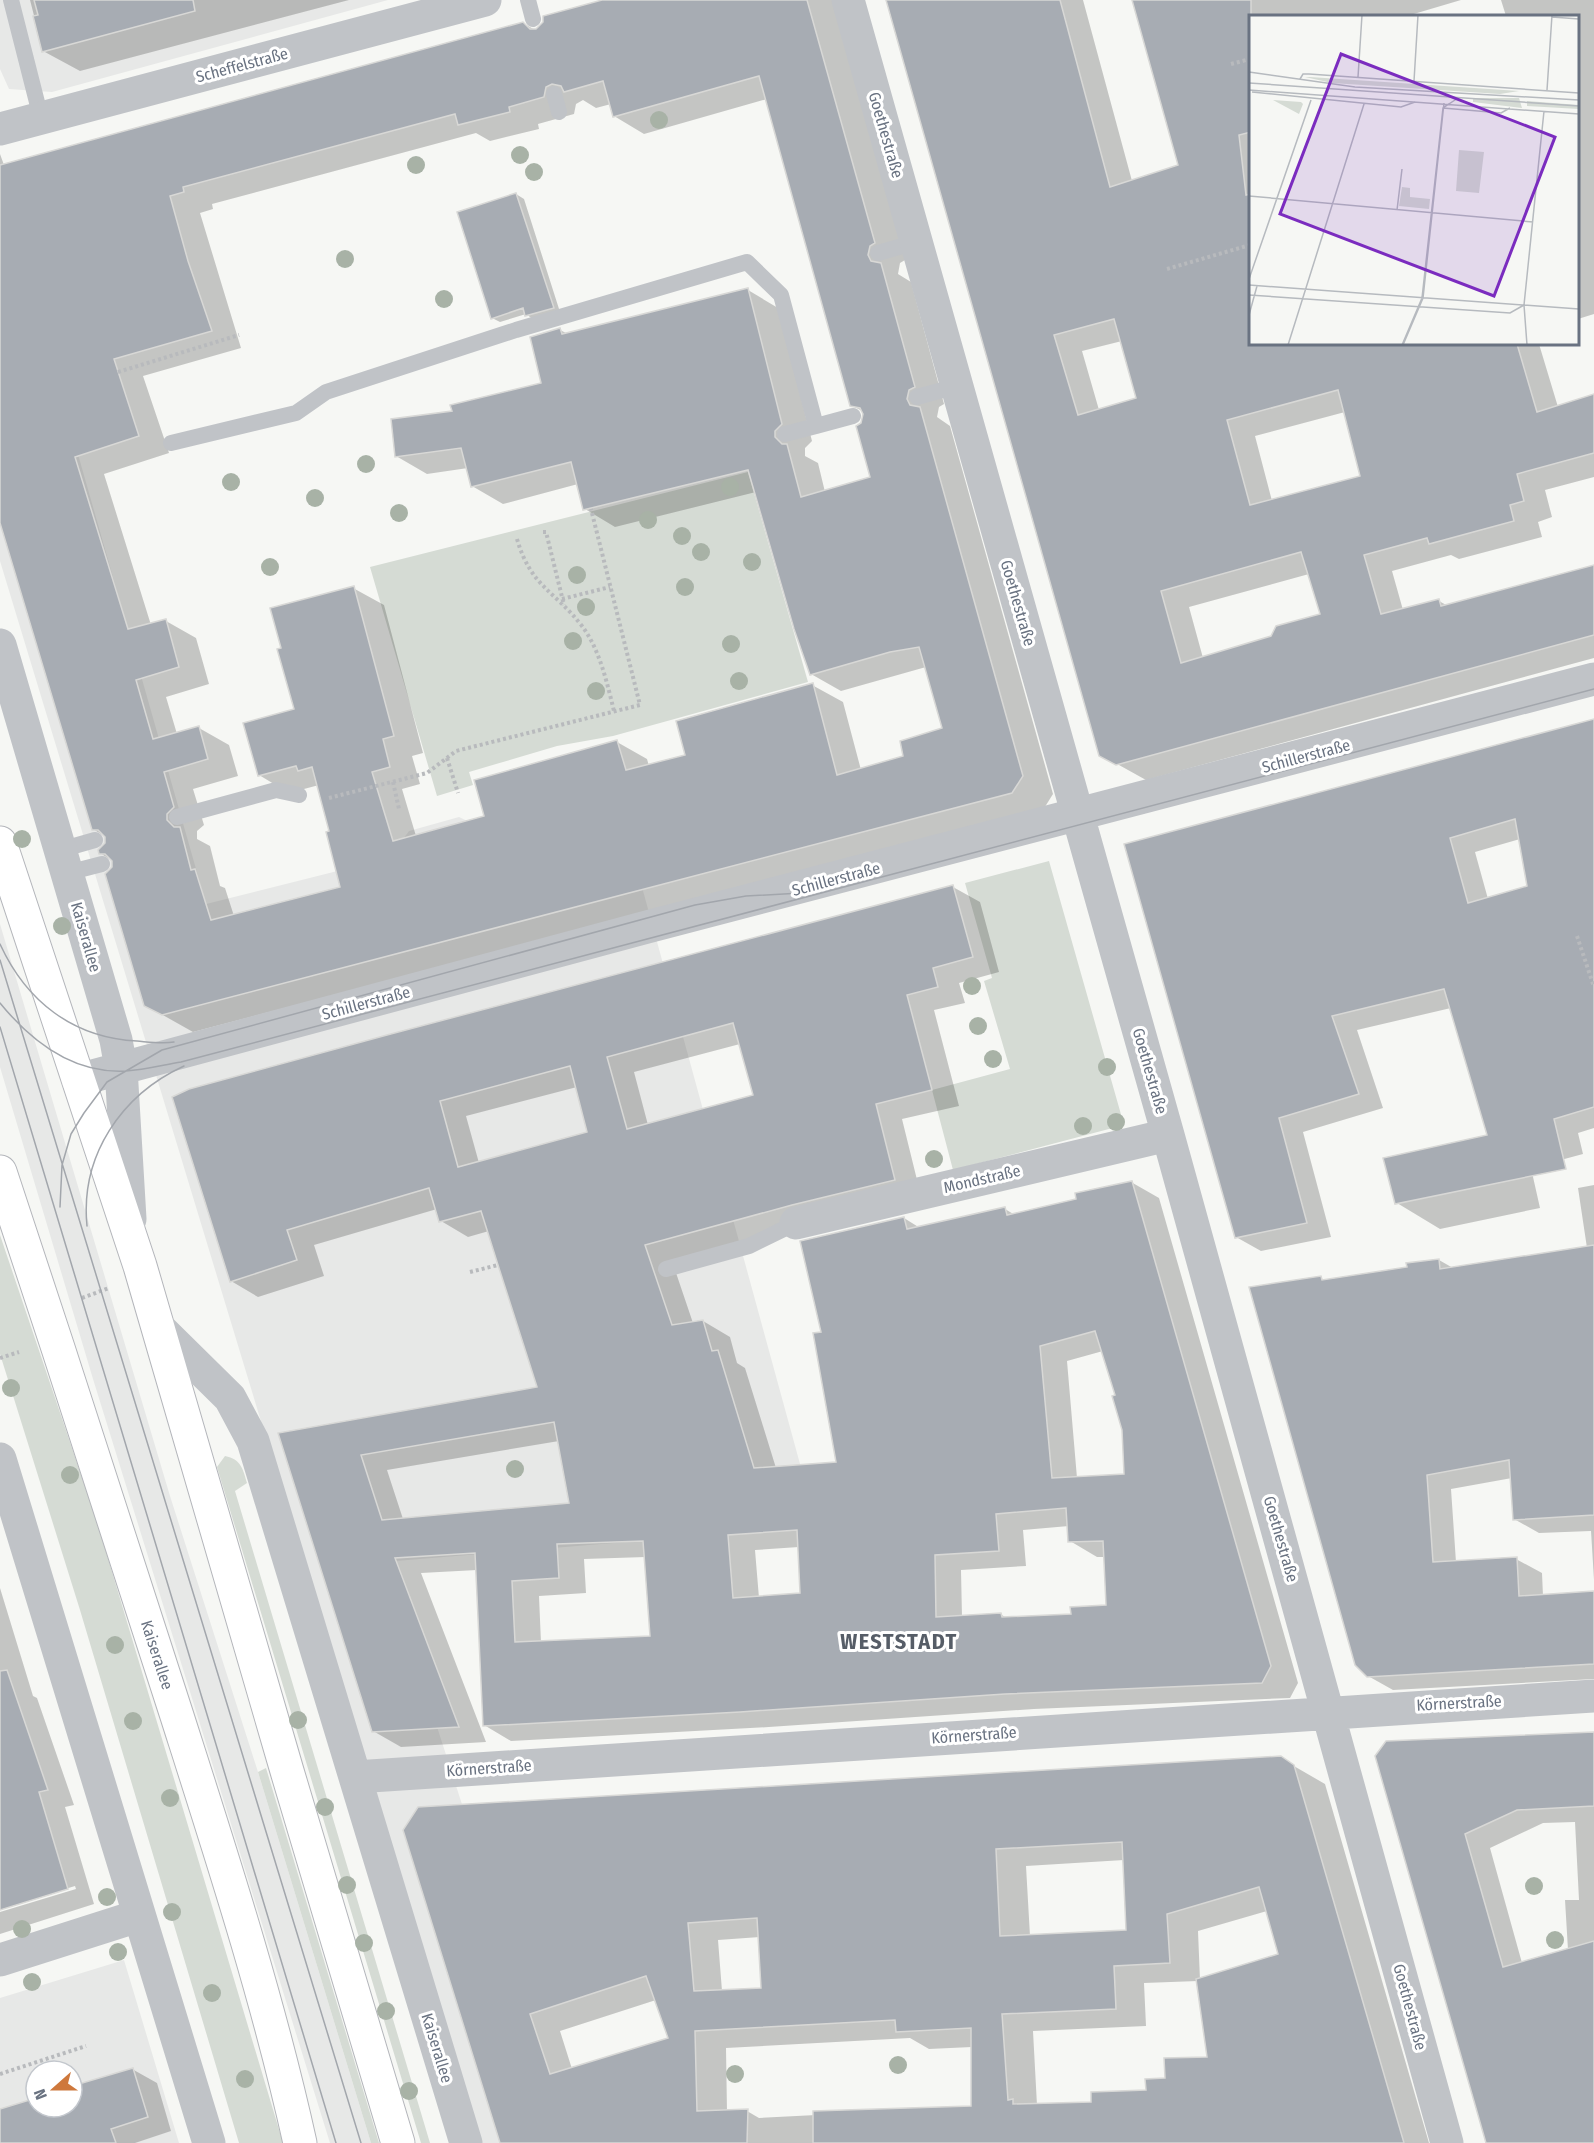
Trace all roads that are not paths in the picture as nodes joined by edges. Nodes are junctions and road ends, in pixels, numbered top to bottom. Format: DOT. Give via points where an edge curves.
graph roads {
  1 [pos="11,0"];
  2 [pos="484,0"];
  3 [pos="528,0"];
  4 [pos="848,0"];
  5 [pos="433,7"];
  6 [pos="533,19"];
  7 [pos="554,94"];
  8 [pos="559,112"];
  9 [pos="41,118"];
  10 [pos="0,129"];
  11 [pos="916,242"];
  12 [pos="878,253"];
  13 [pos="957,386"];
  14 [pos="918,397"];
  15 [pos="853,416"];
  16 [pos="816,426"];
  17 [pos="785,434"];
  18 [pos="171,443"];
  19 [pos="0,645"];
  20 [pos="1594,679"];
  21 [pos="299,795"];
  22 [pos="1078,816"];
  23 [pos="177,817"];
  24 [pos="95,840"];
  25 [pos="0,843"];
  26 [pos="64,862"];
  27 [pos="102,864"];
  28 [pos="122,1068"];
  29 [pos="78,1080"];
  30 [pos="1168,1135"];
  31 [pos="0,1172"];
  32 [pos="796,1223"];
  33 [pos="131,1238"];
  34 [pos="666,1269"];
  35 [pos="159,1328"];
  36 [pos="0,1459"];
  37 [pos="1594,1696"];
  38 [pos="1329,1711"];
  39 [pos="354,1777"];
  40 [pos="138,1916"];
  41 [pos="0,1960"];
  42 [pos="209,2143"];
  43 [pos="300,2143"];
  44 [pos="398,2143"];
  45 [pos="466,2143"];
  46 [pos="1447,2143"];
  1 -- 9 [label="lane"];
  2 -- 5 [label="street, Scheffelstraße"];
  3 -- 6 [label="lane"];
  4 -- 11 [label="street, Goethestraße"];
  5 -- 9 [label="street, Scheffelstraße"];
  7 -- 8 [label="lane"];
  9 -- 10 [label="street, Scheffelstraße"];
  11 -- 12 [label="lane"];
  11 -- 13 [label="street, Goethestraße"];
  13 -- 14 [label="lane"];
  13 -- 22 [label="street, Goethestraße"];
  15 -- 16 [label="lane"];
  16 -- 17 [label="lane"];
  16 -- 18 [label="lane" via="782,295 747,261 326,392 296,413"];
  19 -- 26 [label="street, Kaiserallee"];
  20 -- 22 [label="street, Schillerstraße"];
  21 -- 23 [label="lane" via="276,790"];
  22 -- 28 [label="street, Schillerstraße"];
  22 -- 30 [label="street, Goethestraße"];
  24 -- 26 [label="lane"];
  25 -- 29 [label="main road, Kaiserallee"];
  26 -- 27 [label="lane"];
  26 -- 28 [label="street, Kaiserallee"];
  28 -- 29 [label="street, Schillerstraße"];
  28 -- 33 [label="street, Kaiserallee"];
  29 -- 33 [label="main road, Kaiserallee"];
  30 -- 32 [label="street, Mondstraße"];
  30 -- 38 [label="street, Goethestraße"];
  31 -- 43 [label="main road, Kaiserallee" via="238,1908"];
  32 -- 34 [label="lane" via="748,1246"];
  33 -- 35 [label="main road, Kaiserallee"];
  35 -- 39 [label="street, Kaiserallee" via="230,1398 253,1441"];
  35 -- 44 [label="main road, Kaiserallee"];
  36 -- 40 [label="street"];
  37 -- 38 [label="street, Körnerstraße"];
  38 -- 39 [label="street, Körnerstraße"];
  38 -- 46 [label="street, Goethestraße"];
  39 -- 45 [label="street, Kaiserallee"];
  40 -- 41 [label="street"];
  40 -- 42 [label="street"];
}
